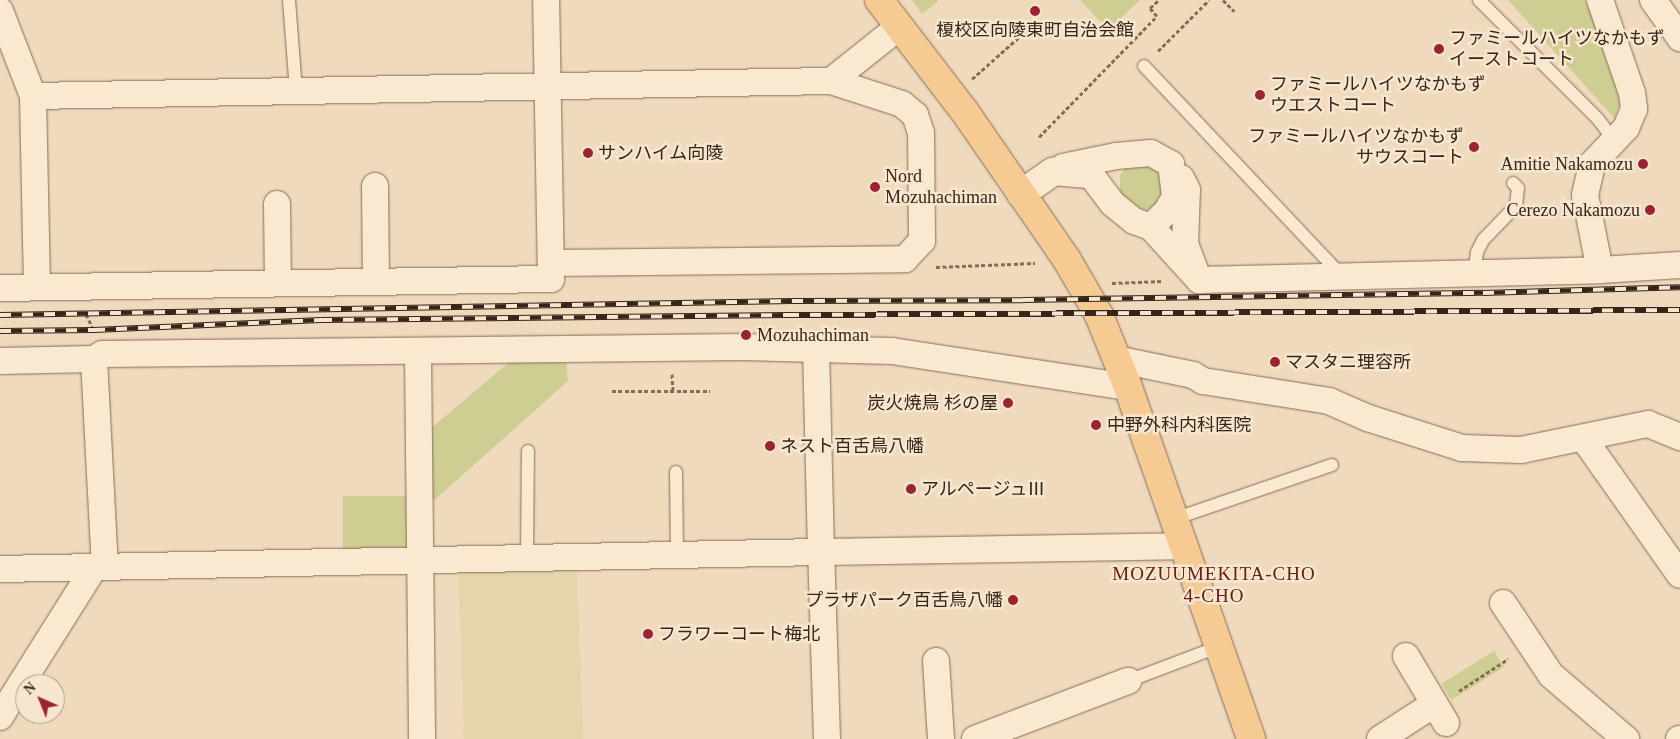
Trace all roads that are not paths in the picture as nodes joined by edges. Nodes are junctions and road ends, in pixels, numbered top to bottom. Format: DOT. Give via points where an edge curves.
graph roads {
  1 [pos="289,0"];
  2 [pos="546,0"];
  3 [pos="879,0"];
  4 [pos="1480,0"];
  5 [pos="1600,0"];
  6 [pos="1653,0"];
  7 [pos="0,10"];
  8 [pos="899,26"];
  9 [pos="1680,38"];
  10 [pos="1144,66"];
  11 [pos="831,81"];
  12 [pos="548,86"];
  13 [pos="296,91"];
  14 [pos="33,96"];
  15 [pos="1614,140"];
  16 [pos="1171,164"];
  17 [pos="1053,172"];
  18 [pos="1513,183"];
  19 [pos="375,186"];
  20 [pos="1021,194"];
  21 [pos="277,204"];
  22 [pos="1151,227"];
  23 [pos="551,264"];
  24 [pos="1680,265"];
  25 [pos="1600,270"];
  26 [pos="1474,272"];
  27 [pos="1343,277"];
  28 [pos="1200,280"];
  29 [pos="376,281"];
  30 [pos="278,283"];
  31 [pos="0,288"];
  32 [pos="37,288"];
  33 [pos="816,349"];
  34 [pos="418,352"];
  35 [pos="98,357"];
  36 [pos="1116,359"];
  37 [pos="0,360"];
  38 [pos="1128,387"];
  39 [pos="1680,437"];
  40 [pos="1584,439"];
  41 [pos="528,452"];
  42 [pos="1332,465"];
  43 [pos="676,472"];
  44 [pos="1174,519"];
  45 [pos="1183,546"];
  46 [pos="821,552"];
  47 [pos="527,556"];
  48 [pos="677,556"];
  49 [pos="420,559"];
  50 [pos="100,567"];
  51 [pos="0,569"];
  52 [pos="1680,575"];
  53 [pos="1503,603"];
  54 [pos="1218,647"];
  55 [pos="1406,656"];
  56 [pos="936,661"];
  57 [pos="1128,681"];
  58 [pos="0,717"];
  59 [pos="1026,730"];
  60 [pos="422,739"];
  61 [pos="827,739"];
  62 [pos="941,739"];
  63 [pos="975,739"];
  64 [pos="1251,739"];
  65 [pos="1380,739"];
  66 [pos="1626,739"];
  1 -- 13 [label="lane"];
  2 -- 12 [label="street"];
  3 -- 8 [label="main road"];
  4 -- 15 [label="lane" via="1598,119"];
  5 -- 15 [label="street" via="1632,93 1634,109 1626,128"];
  6 -- 9 [label="street"];
  7 -- 14 [label="street"];
  8 -- 11 [label="street"];
  8 -- 20 [label="main road" via="965,112"];
  10 -- 27 [label="lane"];
  11 -- 12 [label="street" via="749,77"];
  11 -- 23 [label="street" via="902,104 915,115 921,133 922,241 905,259"];
  12 -- 13 [label="street"];
  12 -- 23 [label="street"];
  13 -- 14 [label="street"];
  14 -- 32 [label="street"];
  15 -- 25 [label="street" via="1592,164 1585,195"];
  16 -- 17 [label="street" via="1151,153 1068,164"];
  16 -- 22 [label="street" via="1175,197"];
  16 -- 28 [label="street" via="1187,190 1185,244"];
  17 -- 20 [label="street"];
  17 -- 22 [label="street" via="1091,175 1113,204 1134,221"];
  18 -- 26 [label="lane" via="1518,188 1516,206 1483,240 1477,252"];
  19 -- 29 [label="street"];
  20 -- 36 [label="main road" via="1082,284 1099,315"];
  21 -- 30 [label="street"];
  22 -- 28 [label="street"];
  23 -- 29 [label="street" via="551,279"];
  24 -- 25 [label="street"];
  25 -- 26 [label="street"];
  26 -- 27 [label="street"];
  27 -- 28 [label="street"];
  29 -- 30 [label="street"];
  30 -- 32 [label="street"];
  31 -- 32 [label="street"];
  33 -- 34 [label="street" via="743,347"];
  33 -- 38 [label="street" via="892,351"];
  33 -- 46 [label="street"];
  34 -- 35 [label="street"];
  34 -- 49 [label="street"];
  35 -- 37 [label="street"];
  35 -- 50 [label="street"];
  36 -- 38 [label="main road"];
  36 -- 40 [label="street" via="1193,375 1203,381 1329,401 1368,418 1462,448 1521,450"];
  38 -- 44 [label="main road"];
  39 -- 40 [label="street" via="1648,424"];
  40 -- 52 [label="street"];
  41 -- 47 [label="lane"];
  42 -- 44 [label="lane"];
  43 -- 48 [label="lane"];
  44 -- 45 [label="main road"];
  45 -- 46 [label="street"];
  45 -- 54 [label="main road"];
  46 -- 48 [label="street"];
  46 -- 61 [label="street"];
  47 -- 48 [label="street"];
  47 -- 49 [label="street"];
  49 -- 50 [label="street"];
  49 -- 60 [label="street"];
  50 -- 51 [label="street"];
  50 -- 58 [label="street"];
  53 -- 66 [label="street" via="1551,675"];
  54 -- 57 [label="lane"];
  54 -- 64 [label="main road"];
  55 -- 65 [label="street" via="1439,711"];
  56 -- 62 [label="street"];
  57 -- 59 [label="street"];
  59 -- 63 [label="street"];
}
